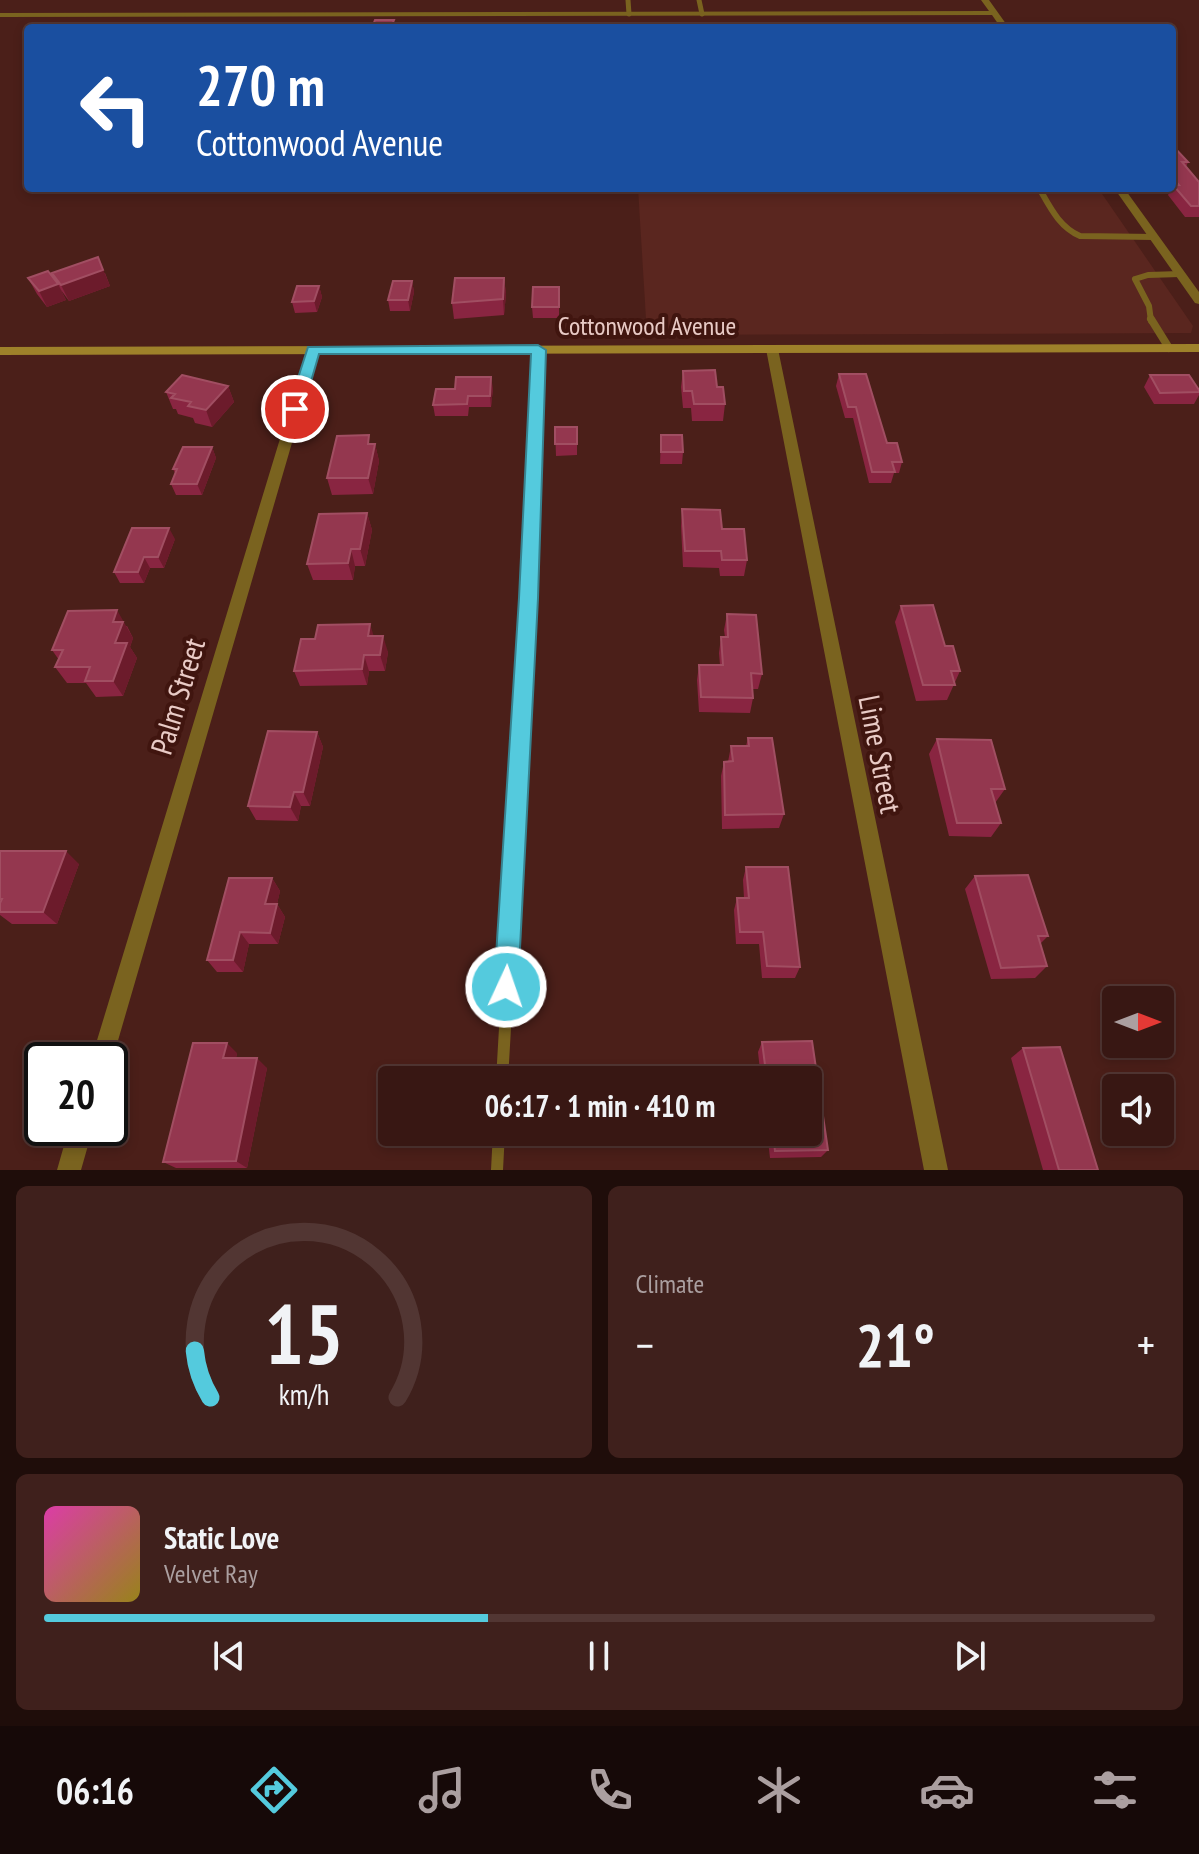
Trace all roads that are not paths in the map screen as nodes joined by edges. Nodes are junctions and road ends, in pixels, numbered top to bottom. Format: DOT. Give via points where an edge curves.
graph roads {
  1 [pos="628,0"];
  2 [pos="699,0"];
  3 [pos="985,0"];
  4 [pos="994,13"];
  5 [pos="629,14"];
  6 [pos="702,14"];
  7 [pos="0,15"];
  8 [pos="1002,24"];
  9 [pos="1042,192"];
  10 [pos="1122,192"];
  11 [pos="1154,237"];
  12 [pos="1180,274"];
  13 [pos="1199,300"];
  14 [pos="1169,348"];
  15 [pos="1199,348"];
  16 [pos="772,349"];
  17 [pos="313,350"];
  18 [pos="538,350"];
  19 [pos="0,351"];
  20 [pos="107,1042"];
  21 [pos="503,1066"];
  22 [pos="76,1146"];
  23 [pos="498,1146"];
  24 [pos="69,1170"];
  25 [pos="497,1170"];
  26 [pos="936,1170"];
  1 -- 5 [label="lane"];
  2 -- 6 [label="lane"];
  3 -- 4 [label="street"];
  4 -- 6 [label="street"];
  4 -- 8 [label="street"];
  5 -- 6 [label="street"];
  5 -- 7 [label="street"];
  9 -- 11 [label="lane" via="1071,234"];
  10 -- 11 [label="street"];
  11 -- 12 [label="street"];
  12 -- 13 [label="street"];
  12 -- 14 [label="lane" via="1135,279 1152,324"];
  14 -- 15 [label="street, Cottonwood Avenue"];
  14 -- 16 [label="street, Cottonwood Avenue"];
  16 -- 18 [label="street, Cottonwood Avenue"];
  16 -- 26 [label="street, Lime Street"];
  17 -- 18 [label="street, Cottonwood Avenue"];
  17 -- 19 [label="street, Cottonwood Avenue"];
  17 -- 20 [label="street, Palm Street"];
  18 -- 21 [label="lane"];
  22 -- 24 [label="street"];
  23 -- 25 [label="lane"];
}
